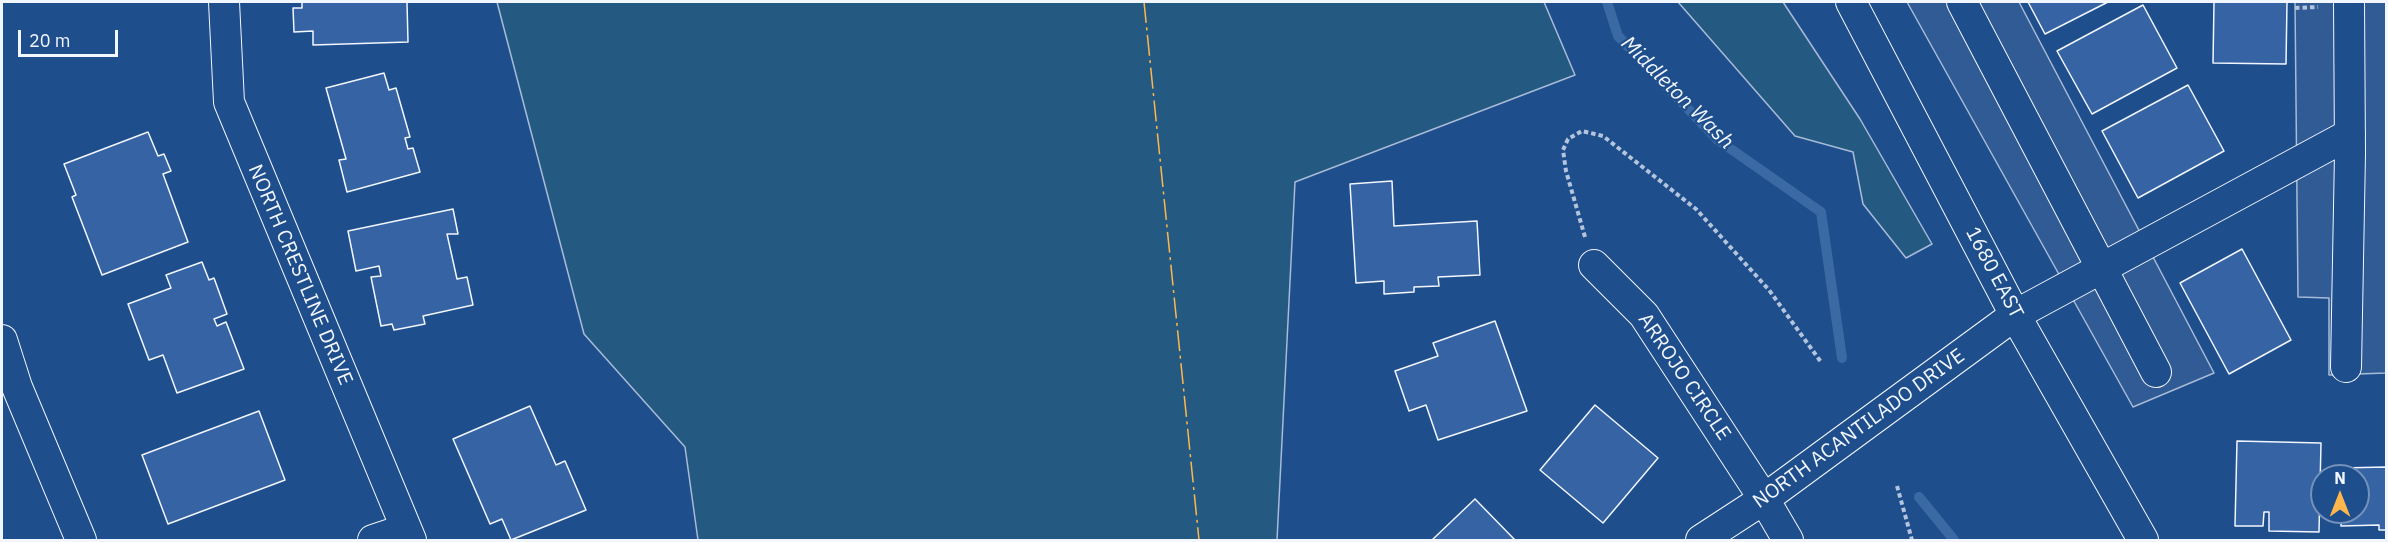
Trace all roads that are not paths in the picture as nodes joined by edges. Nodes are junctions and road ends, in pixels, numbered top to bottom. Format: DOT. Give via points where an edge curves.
graph roads {
  1 [pos="224,2"];
  2 [pos="1851,2"];
  3 [pos="1962,2"];
  4 [pos="2349,2"];
  5 [pos="2350,134"];
  6 [pos="1594,264"];
  7 [pos="2101,268"];
  8 [pos="2015,315"];
  9 [pos="2,340"];
  10 [pos="2346,367"];
  11 [pos="2156,372"];
  12 [pos="1764,499"];
  13 [pos="408,535"];
  14 [pos="81,540"];
  15 [pos="373,540"];
  16 [pos="1701,540"];
  17 [pos="1788,540"];
  18 [pos="2144,540"];
  1 -- 13 [label="street, NORTH CRESTLINE DRIVE" via="229,102"];
  2 -- 8 [label="street, 1680 EAST"];
  3 -- 7 [label="street"];
  4 -- 5 [label="street"];
  5 -- 7 [label="street, NORTH ACANTILADO DRIVE"];
  5 -- 10 [label="street"];
  6 -- 12 [label="street, ARROJO CIRCLE" via="1644,315"];
  7 -- 8 [label="street, NORTH ACANTILADO DRIVE"];
  7 -- 11 [label="street"];
  8 -- 12 [label="street, NORTH ACANTILADO DRIVE"];
  8 -- 18 [label="street, 1680 EAST"];
  9 -- 14 [label="street" via="17,387"];
  12 -- 16 [label="street, NORTH ACANTILADO DRIVE"];
  12 -- 17 [label="street, ARROJO CIRCLE"];
  13 -- 15 [label="street"];
}
